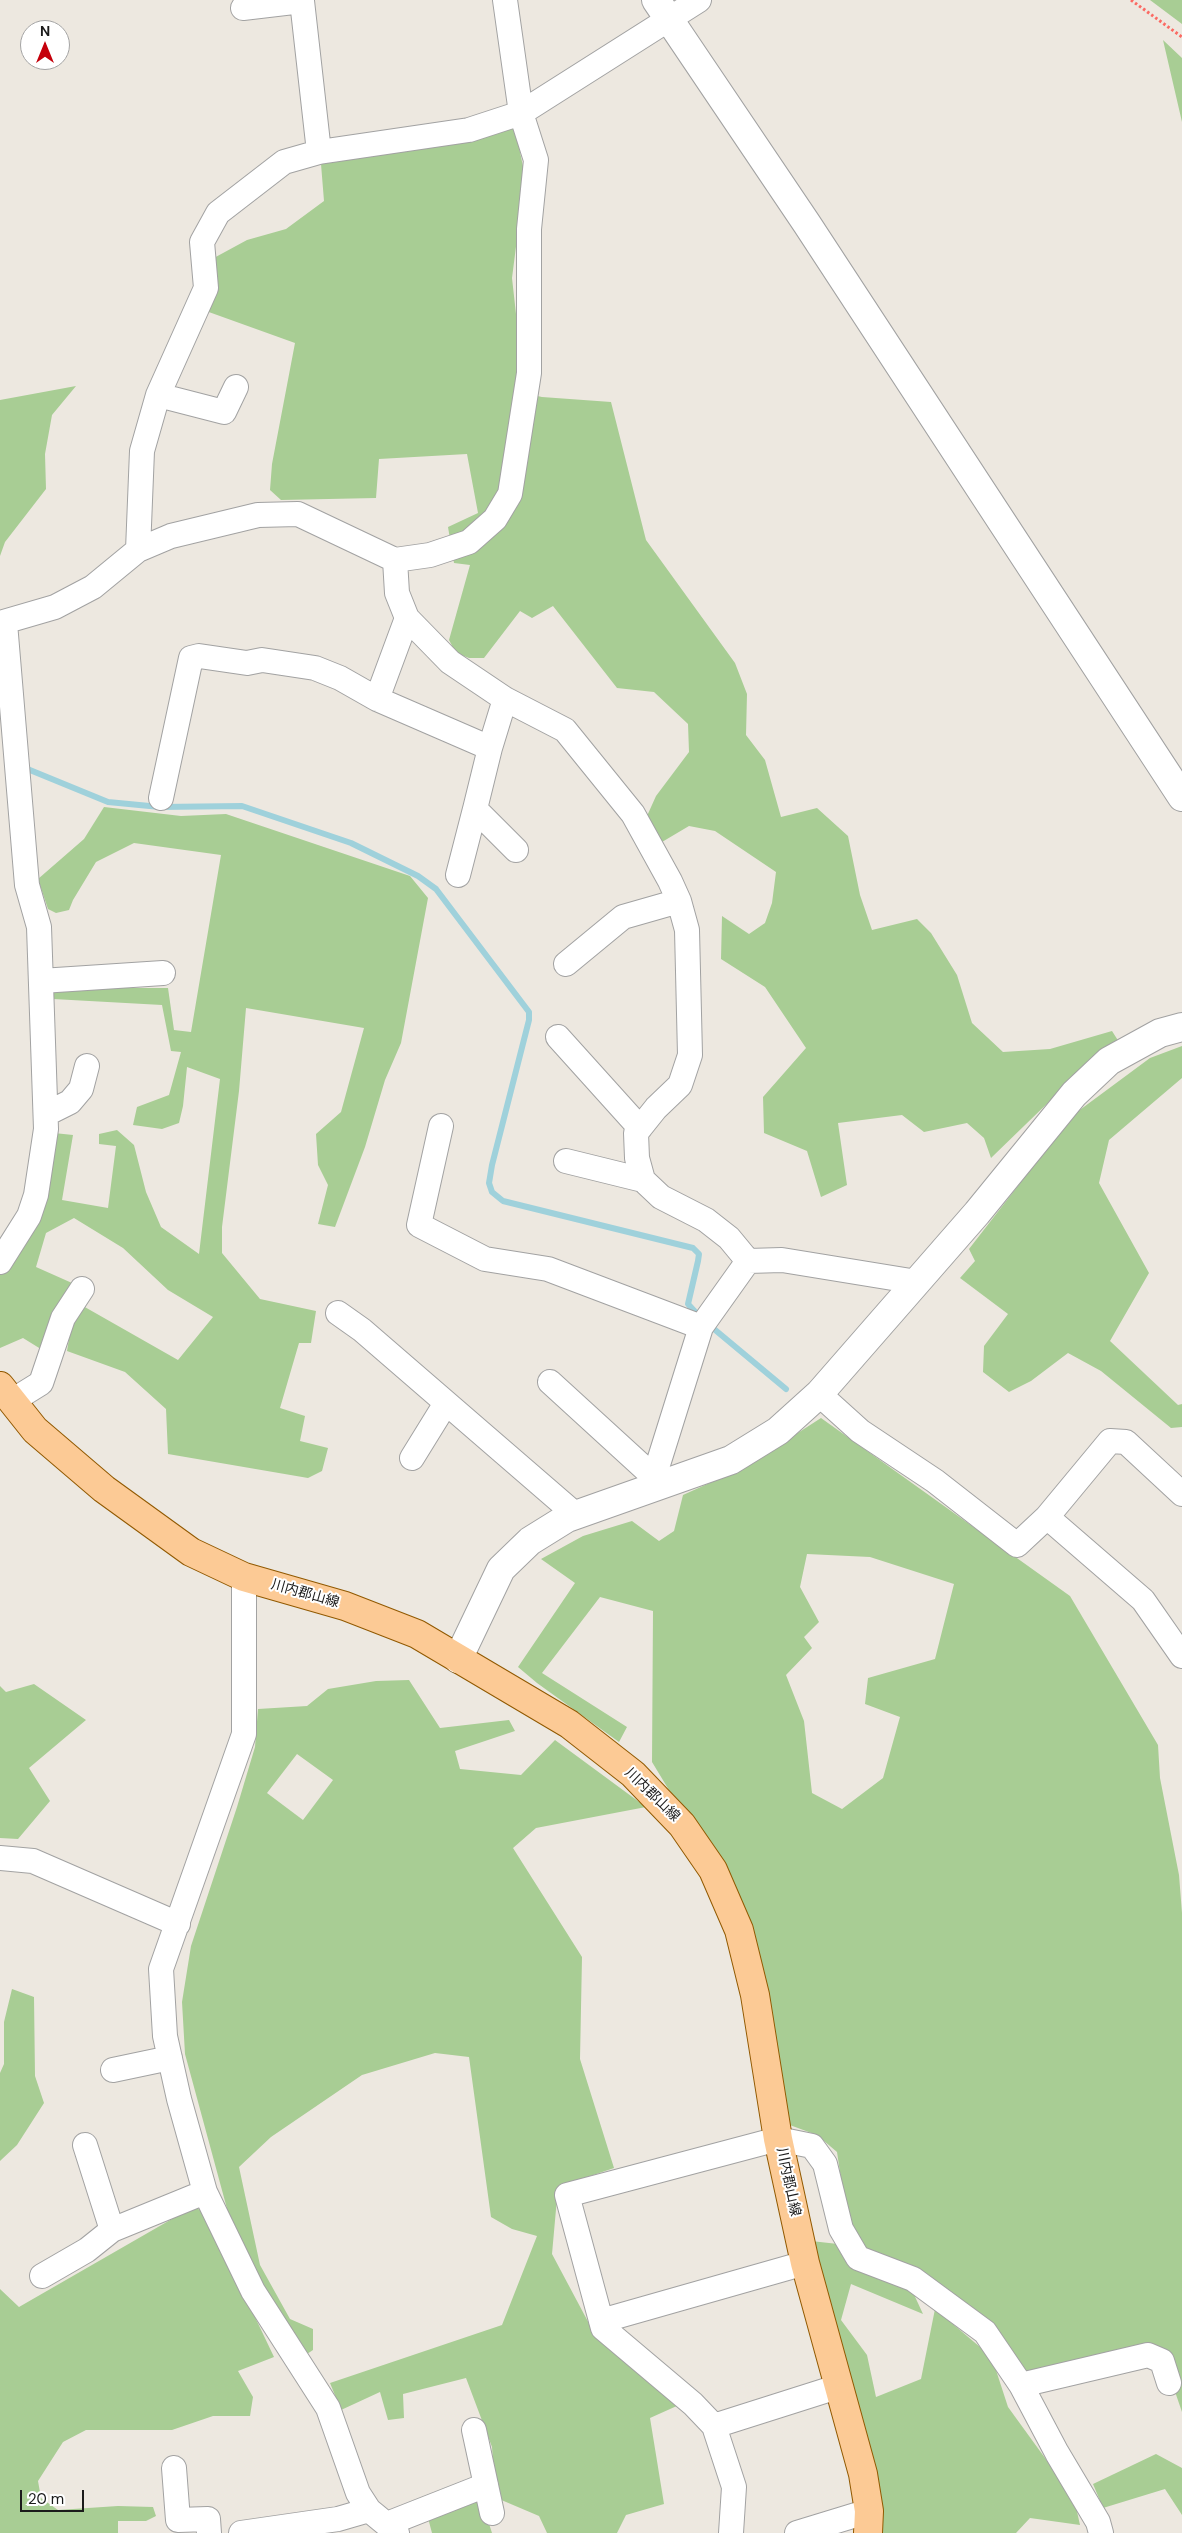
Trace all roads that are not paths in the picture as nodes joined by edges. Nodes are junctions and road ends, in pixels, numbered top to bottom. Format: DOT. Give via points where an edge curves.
graph roads {
  1 [pos="505,0"];
  2 [pos="699,0"];
  3 [pos="242,8"];
  4 [pos="663,10"];
  5 [pos="521,113"];
  6 [pos="319,152"];
  7 [pos="236,387"];
  8 [pos="158,395"];
  9 [pos="138,550"];
  10 [pos="395,560"];
  11 [pos="407,618"];
  12 [pos="3,623"];
  13 [pos="377,699"];
  14 [pos="504,699"];
  15 [pos="490,748"];
  16 [pos="1182,797"];
  17 [pos="162,798"];
  18 [pos="475,809"];
  19 [pos="516,850"];
  20 [pos="458,875"];
  21 [pos="679,901"];
  22 [pos="566,964"];
  23 [pos="163,973"];
  24 [pos="41,981"];
  25 [pos="1182,1026"];
  26 [pos="558,1037"];
  27 [pos="87,1066"];
  28 [pos="46,1114"];
  29 [pos="441,1126"];
  30 [pos="640,1128"];
  31 [pos="566,1161"];
  32 [pos="643,1180"];
  33 [pos="748,1261"];
  34 [pos="0,1262"];
  35 [pos="917,1282"];
  36 [pos="82,1288"];
  37 [pos="338,1313"];
  38 [pos="703,1324"];
  39 [pos="550,1382"];
  40 [pos="6,1394"];
  41 [pos="819,1394"];
  42 [pos="446,1403"];
  43 [pos="412,1458"];
  44 [pos="652,1484"];
  45 [pos="1182,1494"];
  46 [pos="576,1515"];
  47 [pos="1047,1517"];
  48 [pos="244,1577"];
  49 [pos="1182,1656"];
  50 [pos="458,1659"];
  51 [pos="0,1858"];
  52 [pos="178,1924"];
  53 [pos="170,2058"];
  54 [pos="113,2070"];
  55 [pos="778,2139"];
  56 [pos="85,2145"];
  57 [pos="205,2192"];
  58 [pos="112,2230"];
  59 [pos="805,2263"];
  60 [pos="42,2276"];
  61 [pos="601,2321"];
  62 [pos="1169,2383"];
  63 [pos="1021,2385"];
  64 [pos="840,2386"];
  65 [pos="714,2426"];
  66 [pos="474,2430"];
  67 [pos="174,2468"];
  68 [pos="486,2485"];
  69 [pos="368,2510"];
  70 [pos="492,2513"];
  71 [pos="868,2522"];
  72 [pos="392,2529"];
  73 [pos="209,2533"];
  74 [pos="241,2533"];
  75 [pos="731,2533"];
  76 [pos="797,2533"];
  77 [pos="1101,2533"];
  1 -- 5 [label="street"];
  2 -- 4 [label="street"];
  3 -- 6 [label="street" via="302,1"];
  4 -- 5 [label="street"];
  4 -- 16 [label="street"];
  5 -- 6 [label="street" via="469,130"];
  5 -- 10 [label="street" via="536,160 529,229 529,373 510,494 495,519 469,542 430,555"];
  6 -- 8 [label="street" via="284,162 218,213 202,242 206,288"];
  7 -- 8 [label="street" via="224,412"];
  8 -- 9 [label="street" via="142,451"];
  9 -- 10 [label="street" via="171,536 258,515 298,514"];
  9 -- 12 [label="street" via="93,587 55,606"];
  10 -- 11 [label="street" via="397,593"];
  11 -- 13 [label="street"];
  11 -- 14 [label="street" via="450,662"];
  12 -- 24 [label="street" via="27,885 39,927"];
  13 -- 15 [label="street"];
  13 -- 17 [label="street" via="315,668 262,660 247,663 199,656 191,658"];
  14 -- 15 [label="street"];
  14 -- 21 [label="street" via="565,730 589,757 633,814"];
  15 -- 18 [label="street"];
  18 -- 19 [label="street"];
  18 -- 20 [label="street"];
  21 -- 22 [label="street" via="623,918"];
  21 -- 30 [label="street" via="687,930 690,1055 680,1084"];
  23 -- 24 [label="street"];
  24 -- 28 [label="street"];
  25 -- 35 [label="street" via="1160,1033 1109,1062 1074,1094 978,1213"];
  26 -- 30 [label="street"];
  27 -- 28 [label="street" via="81,1089 70,1102"];
  28 -- 34 [label="street" via="36,1195 28,1216"];
  29 -- 38 [label="street" via="419,1225 485,1259 548,1269"];
  30 -- 32 [label="street" via="636,1133 637,1158"];
  31 -- 32 [label="street"];
  32 -- 33 [label="street" via="661,1197 706,1220 730,1238"];
  33 -- 35 [label="street" via="782,1260"];
  33 -- 38 [label="street"];
  35 -- 41 [label="street"];
  36 -- 40 [label="street" via="63,1318 41,1383"];
  37 -- 42 [label="street"];
  38 -- 44 [label="street"];
  39 -- 44 [label="street"];
  40 -- 48 [label="main road, 川内郡山線" via="36,1430 104,1489 191,1552"];
  41 -- 44 [label="street" via="778,1431 731,1460"];
  41 -- 47 [label="street" via="860,1431 935,1481 1017,1545"];
  42 -- 43 [label="street"];
  42 -- 46 [label="street"];
  44 -- 46 [label="street"];
  45 -- 47 [label="street" via="1126,1442 1110,1441"];
  46 -- 50 [label="street" via="530,1541 502,1569"];
  47 -- 49 [label="street" via="1143,1600"];
  48 -- 50 [label="main road, 川内郡山線" via="346,1606 417,1634"];
  48 -- 52 [label="street" via="244,1734"];
  50 -- 55 [label="main road, 川内郡山線" via="569,1724 633,1774 682,1825 713,1870 739,1930 755,1995"];
  51 -- 52 [label="street" via="33,1861"];
  52 -- 53 [label="street" via="162,1969 165,2036"];
  53 -- 54 [label="street"];
  53 -- 57 [label="street"];
  55 -- 59 [label="main road, 川内郡山線"];
  55 -- 61 [label="street" via="567,2195"];
  55 -- 63 [label="street" via="812,2146 825,2164 841,2229 858,2258 912,2279 985,2332"];
  56 -- 58 [label="street"];
  57 -- 58 [label="street"];
  57 -- 69 [label="street" via="253,2291 328,2408 358,2493"];
  58 -- 60 [label="street" via="87,2250"];
  59 -- 61 [label="street"];
  59 -- 64 [label="main road, 川内郡山線"];
  61 -- 65 [label="street" via="603,2328 693,2404"];
  62 -- 63 [label="street" via="1162,2361 1148,2355"];
  63 -- 77 [label="street" via="1098,2522"];
  64 -- 65 [label="street"];
  64 -- 71 [label="main road, 川内郡山線" via="863,2474"];
  65 -- 75 [label="street" via="734,2487"];
  66 -- 68 [label="street"];
  67 -- 73 [label="street" via="178,2520 208,2519"];
  68 -- 70 [label="street"];
  68 -- 72 [label="street"];
  69 -- 72 [label="street"];
  69 -- 74 [label="street" via="338,2519"];
  71 -- 76 [label="street"];
}
